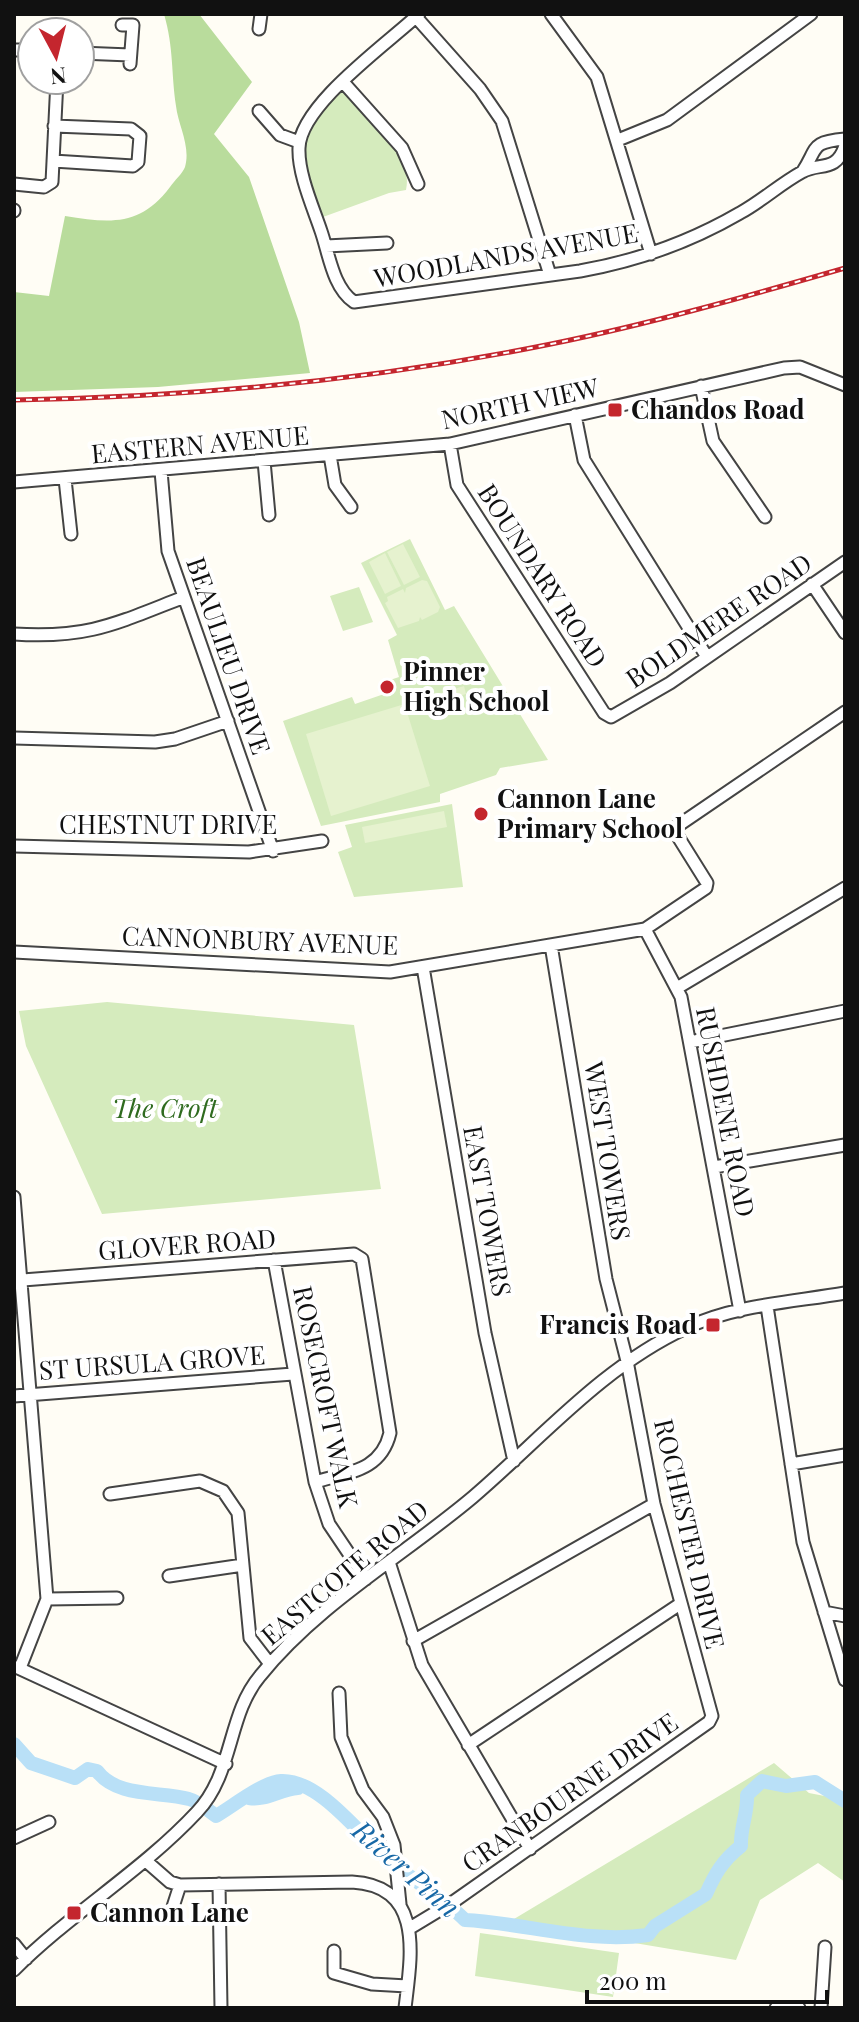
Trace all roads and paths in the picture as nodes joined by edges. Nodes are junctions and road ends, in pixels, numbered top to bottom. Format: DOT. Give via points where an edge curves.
graph roads {
  1 [pos="261,14"];
  2 [pos="551,14"];
  3 [pos="811,14"];
  4 [pos="418,15"];
  5 [pos="122,25"];
  6 [pos="259,29"];
  7 [pos="96,55"];
  8 [pos="343,82"];
  9 [pos="56,96"];
  10 [pos="259,111"];
  11 [pos="54,126"];
  12 [pos="845,139"];
  13 [pos="618,140"];
  14 [pos="299,142"];
  15 [pos="845,146"];
  16 [pos="53,161"];
  17 [pos="803,171"];
  18 [pos="14,184"];
  19 [pos="418,184"];
  20 [pos="387,243"];
  21 [pos="326,246"];
  22 [pos="651,254"];
  23 [pos="550,275"];
  24 [pos="845,385"];
  25 [pos="701,386"];
  26 [pos="575,415"];
  27 [pos="450,444"];
  28 [pos="389,450"];
  29 [pos="330,455"];
  30 [pos="264,461"];
  31 [pos="161,471"];
  32 [pos="65,479"];
  33 [pos="14,482"];
  34 [pos="351,507"];
  35 [pos="269,515"];
  36 [pos="765,517"];
  37 [pos="71,534"];
  38 [pos="845,562"];
  39 [pos="812,584"];
  40 [pos="184,597"];
  41 [pos="845,633"];
  42 [pos="14,634"];
  43 [pos="707,657"];
  44 [pos="845,712"];
  45 [pos="618,716"];
  46 [pos="228,721"];
  47 [pos="14,738"];
  48 [pos="322,841"];
  49 [pos="14,846"];
  50 [pos="273,851"];
  51 [pos="845,888"];
  52 [pos="645,929"];
  53 [pos="551,945"];
  54 [pos="14,952"];
  55 [pos="423,967"];
  56 [pos="677,988"];
  57 [pos="845,1011"];
  58 [pos="690,1042"];
  59 [pos="845,1145"];
  60 [pos="714,1167"];
  61 [pos="14,1197"];
  62 [pos="274,1260"];
  63 [pos="23,1280"];
  64 [pos="845,1293"];
  65 [pos="767,1306"];
  66 [pos="740,1311"];
  67 [pos="627,1361"];
  68 [pos="293,1374"];
  69 [pos="31,1394"];
  70 [pos="14,1396"];
  71 [pos="845,1455"];
  72 [pos="514,1461"];
  73 [pos="791,1464"];
  74 [pos="315,1482"];
  75 [pos="110,1494"];
  76 [pos="654,1504"];
  77 [pos="389,1562"];
  78 [pos="243,1565"];
  79 [pos="169,1576"];
  80 [pos="366,1579"];
  81 [pos="117,1598"];
  82 [pos="47,1599"];
  83 [pos="680,1604"];
  84 [pos="824,1612"];
  85 [pos="845,1616"];
  86 [pos="413,1641"];
  87 [pos="270,1664"];
  88 [pos="17,1667"];
  89 [pos="845,1680"];
  90 [pos="339,1693"];
  91 [pos="712,1716"];
  92 [pos="468,1745"];
  93 [pos="226,1764"];
  94 [pos="49,1822"];
  95 [pos="14,1838"];
  96 [pos="530,1849"];
  97 [pos="146,1861"];
  98 [pos="219,1884"];
  99 [pos="180,1885"];
  100 [pos="400,1904"];
  101 [pos="170,1916"];
  102 [pos="410,1928"];
  103 [pos="14,1944"];
  104 [pos="825,1947"];
  105 [pos="334,1951"];
  106 [pos="26,1959"];
  107 [pos="14,1970"];
  108 [pos="407,1986"];
  109 [pos="221,2008"];
  110 [pos="405,2008"];
  111 [pos="776,2008"];
  112 [pos="799,2008"];
  113 [pos="821,2008"];
  1 -- 6 [label="street"];
  2 -- 13 [label="street" via="597,77"];
  3 -- 13 [label="street" via="667,120"];
  4 -- 8 [label="street"];
  4 -- 23 [label="street" via="502,121"];
  5 -- 7 [label="street" via="133,25 130,60"];
  8 -- 14 [label="street" via="308,117"];
  8 -- 19 [label="street" via="402,148"];
  9 -- 11 [label="street"];
  10 -- 14 [label="street" via="280,135"];
  11 -- 16 [label="street"];
  11 -- 16 [label="street" via="131,129 140,136 133,166"];
  12 -- 17 [label="street, WOODLANDS AVENUE" via="830,139 814,149"];
  13 -- 22 [label="street"];
  14 -- 21 [label="street, WOODLANDS AVENUE"];
  15 -- 17 [label="street, WOODLANDS AVENUE" via="829,165"];
  16 -- 18 [label="street" via="49,186"];
  17 -- 22 [label="street, WOODLANDS AVENUE" via="716,226"];
  20 -- 21 [label="street"];
  21 -- 23 [label="street, WOODLANDS AVENUE" via="341,289 354,302"];
  22 -- 23 [label="street, WOODLANDS AVENUE"];
  24 -- 25 [label="street, NORTH VIEW" via="800,367"];
  25 -- 26 [label="street, NORTH VIEW"];
  25 -- 36 [label="street" via="713,441"];
  26 -- 27 [label="street, NORTH VIEW"];
  26 -- 43 [label="street" via="584,460"];
  27 -- 28 [label="street, NORTH VIEW"];
  27 -- 45 [label="street, BOUNDARY ROAD" via="457,485 604,713"];
  28 -- 29 [label="street, EASTERN AVENUE"];
  29 -- 30 [label="street, EASTERN AVENUE"];
  29 -- 34 [label="street" via="335,485"];
  30 -- 31 [label="street, EASTERN AVENUE"];
  30 -- 35 [label="street"];
  31 -- 32 [label="street, EASTERN AVENUE"];
  31 -- 40 [label="street, BEAULIEU DRIVE" via="168,551"];
  32 -- 33 [label="street, EASTERN AVENUE"];
  32 -- 37 [label="street"];
  38 -- 39 [label="street, BOLDMERE ROAD"];
  39 -- 41 [label="street"];
  39 -- 43 [label="street, BOLDMERE ROAD"];
  40 -- 42 [label="street" via="73,636"];
  40 -- 46 [label="street, BEAULIEU DRIVE"];
  43 -- 45 [label="street, BOLDMERE ROAD"];
  44 -- 52 [label="street" via="676,827 706,888"];
  46 -- 47 [label="street" via="155,742"];
  46 -- 50 [label="street, BEAULIEU DRIVE"];
  48 -- 50 [label="street, CHESTNUT DRIVE"];
  49 -- 50 [label="street, CHESTNUT DRIVE"];
  51 -- 56 [label="street"];
  52 -- 53 [label="street, CANNONBURY AVENUE"];
  52 -- 56 [label="street, RUSHDENE ROAD"];
  53 -- 55 [label="street, CANNONBURY AVENUE"];
  53 -- 67 [label="street, WEST TOWERS" via="606,1279"];
  54 -- 55 [label="street, CANNONBURY AVENUE" via="390,972"];
  55 -- 72 [label="street, EAST TOWERS" via="485,1333"];
  56 -- 58 [label="street, RUSHDENE ROAD"];
  57 -- 58 [label="street"];
  58 -- 60 [label="street, RUSHDENE ROAD"];
  59 -- 60 [label="street"];
  60 -- 66 [label="street, RUSHDENE ROAD"];
  61 -- 63 [label="street"];
  62 -- 63 [label="street, GLOVER ROAD"];
  62 -- 68 [label="street, ROSECROFT WALK"];
  62 -- 74 [label="street, GLOVER ROAD" via="354,1254 362,1259 390,1433 385,1450 370,1465"];
  63 -- 69 [label="street"];
  64 -- 65 [label="street, EASTCOTE ROAD"];
  65 -- 66 [label="street, EASTCOTE ROAD"];
  65 -- 73 [label="street"];
  66 -- 67 [label="street, EASTCOTE ROAD" via="687,1327"];
  67 -- 72 [label="street, EASTCOTE ROAD"];
  67 -- 76 [label="street, ROCHESTER DRIVE"];
  68 -- 69 [label="street, ST URSULA GROVE"];
  68 -- 74 [label="street, ROSECROFT WALK"];
  69 -- 70 [label="street, ST URSULA GROVE"];
  69 -- 82 [label="street"];
  71 -- 73 [label="street"];
  72 -- 77 [label="street, EASTCOTE ROAD"];
  73 -- 84 [label="street" via="803,1542"];
  74 -- 80 [label="street, ROSECROFT WALK" via="329,1524"];
  75 -- 78 [label="street" via="200,1481 223,1491 238,1513"];
  76 -- 83 [label="street, ROCHESTER DRIVE"];
  76 -- 86 [label="street"];
  77 -- 80 [label="street, EASTCOTE ROAD"];
  77 -- 86 [label="street"];
  78 -- 79 [label="street"];
  78 -- 87 [label="street" via="250,1638"];
  80 -- 87 [label="street, EASTCOTE ROAD"];
  81 -- 82 [label="street"];
  82 -- 88 [label="street"];
  83 -- 91 [label="street, ROCHESTER DRIVE"];
  83 -- 92 [label="street"];
  84 -- 85 [label="street"];
  84 -- 89 [label="street"];
  86 -- 92 [label="street"];
  87 -- 93 [label="street, EASTCOTE ROAD" via="249,1694"];
  88 -- 93 [label="street"];
  90 -- 100 [label="street" via="341,1737 394,1845"];
  91 -- 96 [label="street, CRANBOURNE DRIVE"];
  92 -- 96 [label="street"];
  93 -- 97 [label="street, EASTCOTE ROAD" via="206,1802"];
  94 -- 95 [label="street"];
  96 -- 102 [label="street, CRANBOURNE DRIVE"];
  97 -- 99 [label="street"];
  97 -- 106 [label="street, EASTCOTE ROAD"];
  98 -- 99 [label="street"];
  98 -- 100 [label="street" via="369,1883"];
  98 -- 109 [label="street"];
  99 -- 101 [label="street"];
  100 -- 102 [label="street"];
  102 -- 108 [label="street"];
  103 -- 106 [label="street"];
  104 -- 113 [label="street"];
  105 -- 108 [label="street" via="334,1973 372,1984"];
  106 -- 107 [label="street, EASTCOTE ROAD"];
  108 -- 110 [label="street"];
  111 -- 112 [label="street"];
}
